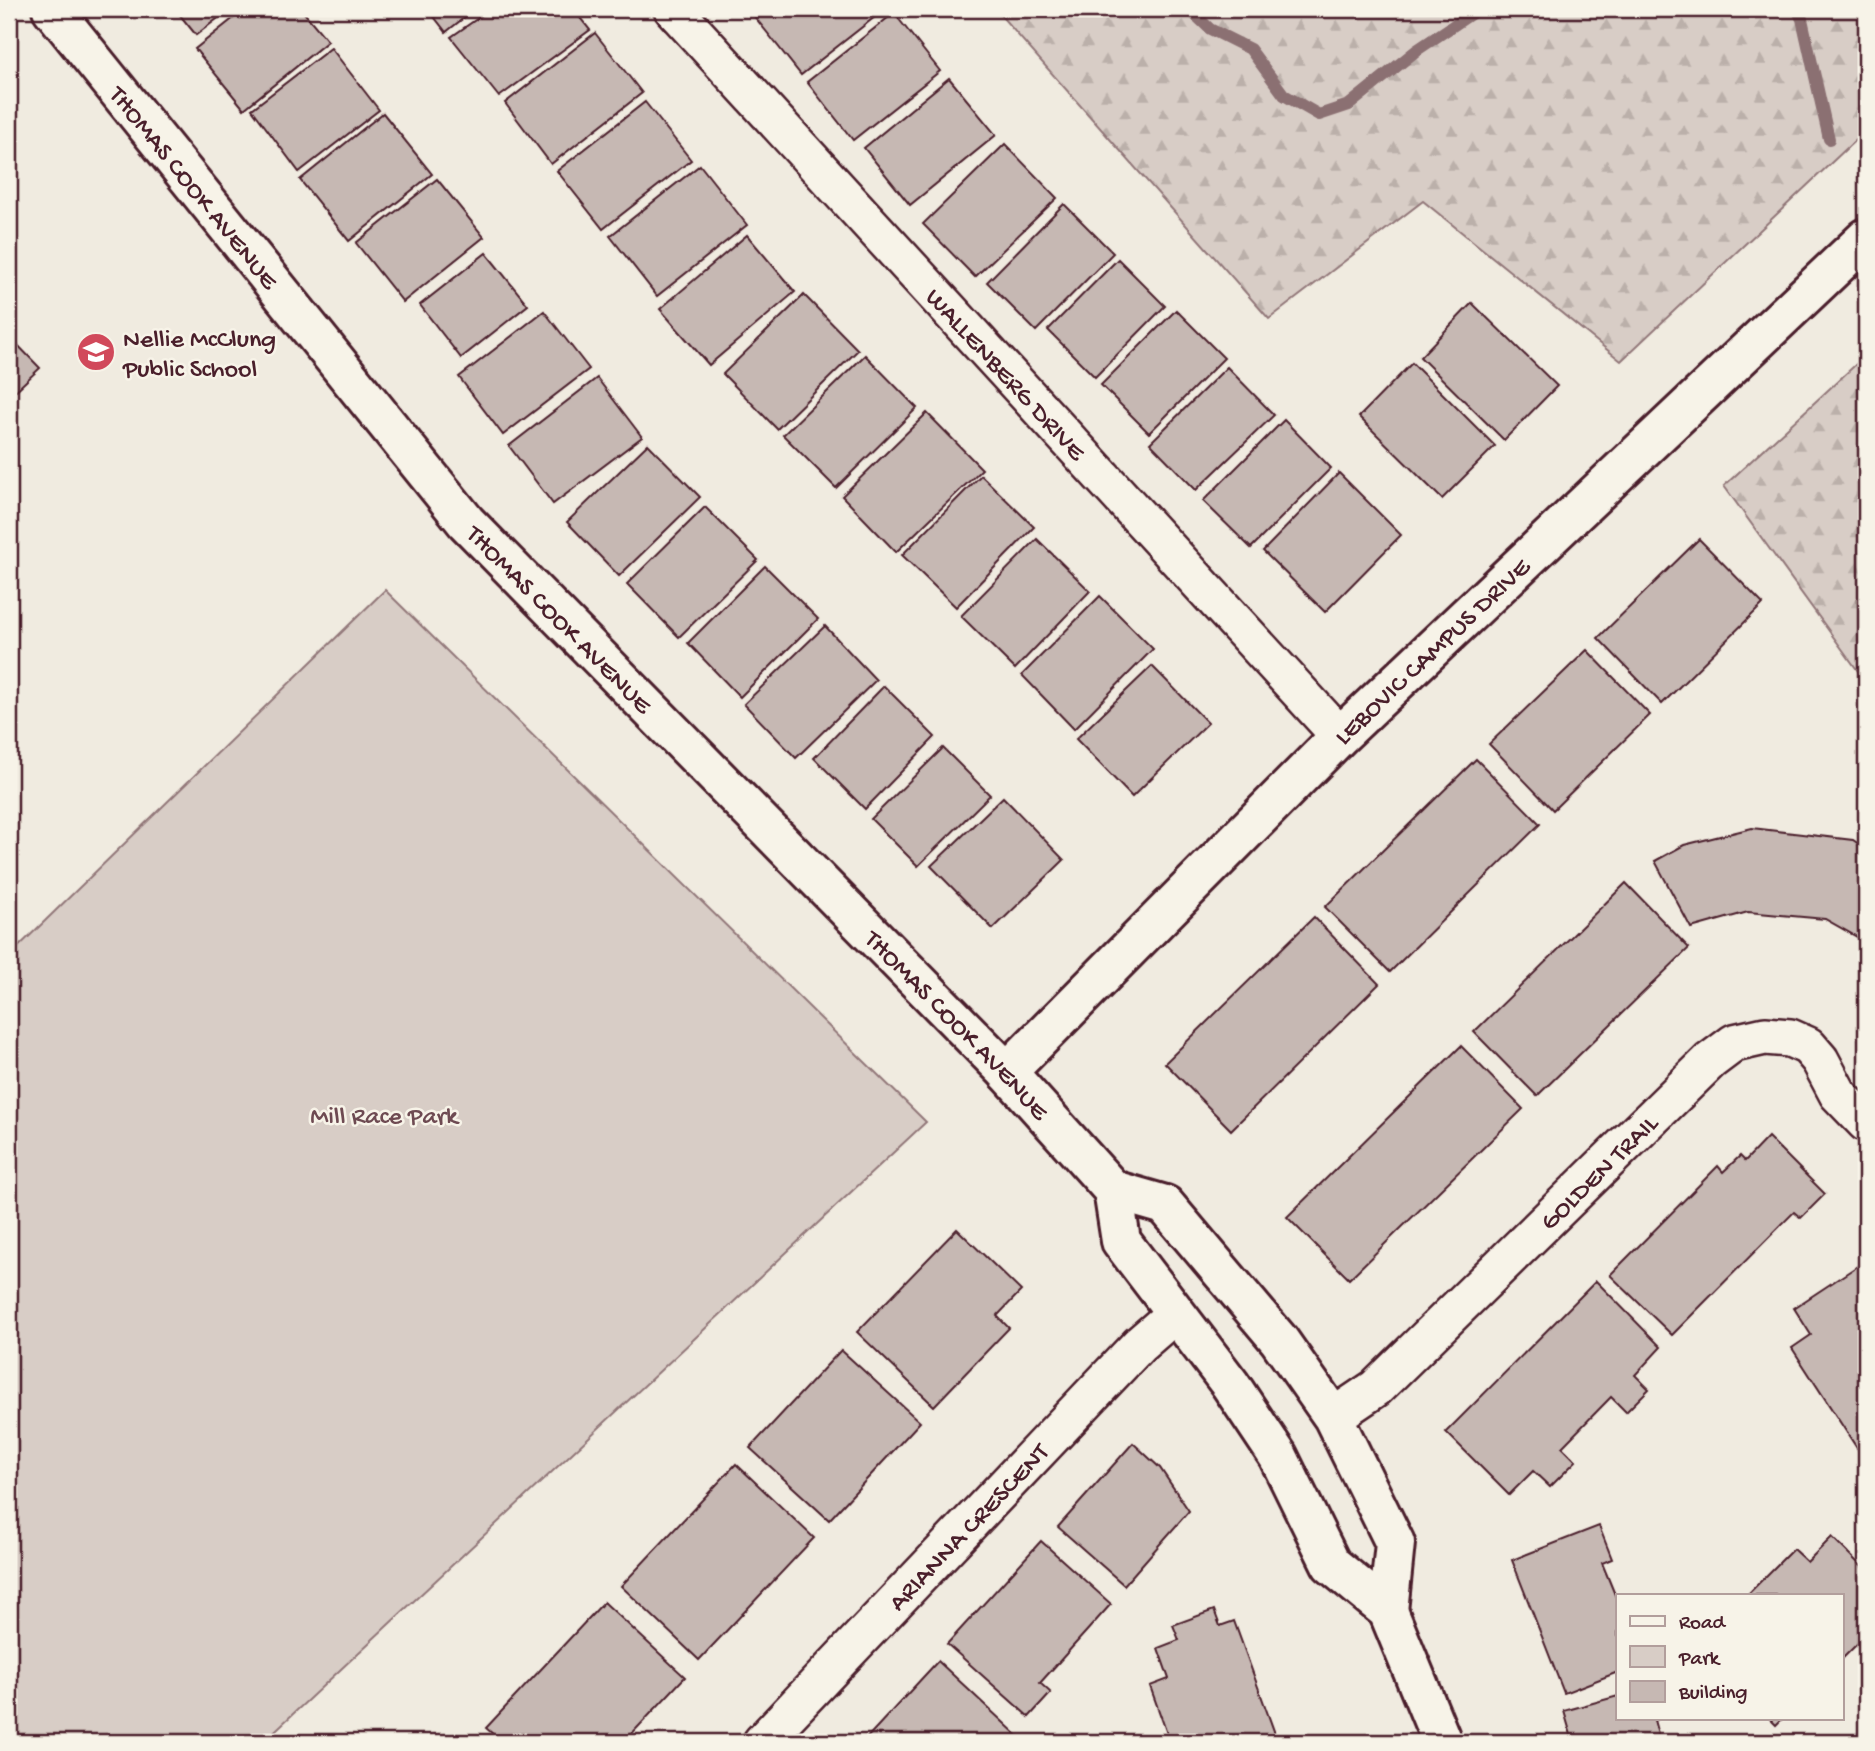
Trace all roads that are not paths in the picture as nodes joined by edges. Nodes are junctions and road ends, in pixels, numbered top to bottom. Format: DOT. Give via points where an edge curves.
graph roads {
  1 [pos="52,9"];
  2 [pos="673,9"];
  3 [pos="1866,238"];
  4 [pos="1340,736"];
  5 [pos="1007,1072"];
  6 [pos="1866,1123"];
  7 [pos="1113,1190"];
  8 [pos="1176,1313"];
  9 [pos="1333,1417"];
  10 [pos="1388,1611"];
  11 [pos="762,1742"];
  12 [pos="1442,1742"];
  1 -- 5 [label="street, THOMAS COOK AVENUE" via="466,522"];
  2 -- 4 [label="street, WALLENBERG DRIVE"];
  3 -- 4 [label="street, LEBOVIC CAMPUS DRIVE"];
  4 -- 5 [label="street, LEBOVIC CAMPUS DRIVE"];
  5 -- 7 [label="street, THOMAS COOK AVENUE"];
  6 -- 9 [label="street, GOLDEN TRAIL" via="1838,1094 1808,1046 1790,1038 1765,1036 1734,1043 1710,1061 1376,1388"];
  7 -- 8 [label="street" via="1121,1241"];
  7 -- 9 [label="street" via="1166,1205 1279,1340"];
  8 -- 10 [label="street" via="1278,1456 1331,1564"];
  8 -- 11 [label="street, ARIANNA CRESCENT" via="1139,1345"];
  9 -- 10 [label="street" via="1395,1543"];
  10 -- 12 [label="street"];
}
